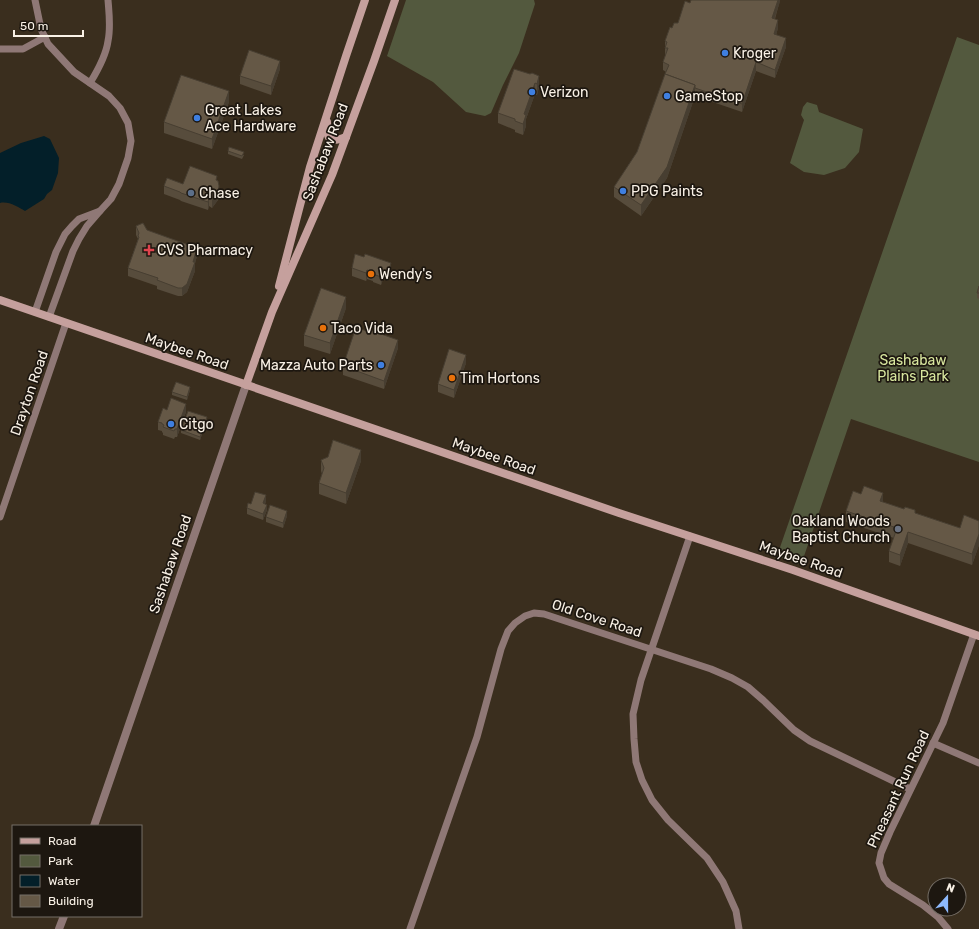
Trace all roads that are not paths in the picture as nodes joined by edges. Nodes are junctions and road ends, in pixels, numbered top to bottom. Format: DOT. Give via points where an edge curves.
graph roads {
  1 [pos="34,0"];
  2 [pos="108,0"];
  3 [pos="366,0"];
  4 [pos="395,0"];
  5 [pos="45,37"];
  6 [pos="0,49"];
  7 [pos="90,83"];
  8 [pos="326,117"];
  9 [pos="346,138"];
  10 [pos="100,211"];
  11 [pos="59,246"];
  12 [pos="73,251"];
  13 [pos="0,300"];
  14 [pos="35,312"];
  15 [pos="272,312"];
  16 [pos="48,317"];
  17 [pos="66,323"];
  18 [pos="246,385"];
  19 [pos="0,517"];
  20 [pos="690,536"];
  21 [pos="976,635"];
  22 [pos="652,649"];
  23 [pos="933,743"];
  24 [pos="979,763"];
  25 [pos="910,789"];
  26 [pos="94,825"];
  27 [pos="64,917"];
  28 [pos="59,929"];
  29 [pos="410,929"];
  30 [pos="739,929"];
  31 [pos="948,929"];
  1 -- 5 [label="street"];
  2 -- 7 [label="street" via="108,41 102,61"];
  3 -- 8 [label="main road, Sashabaw Road"];
  4 -- 9 [label="main road, Sashabaw Road"];
  5 -- 6 [label="street" via="23,49"];
  5 -- 7 [label="street" via="48,44 74,72"];
  7 -- 10 [label="street" via="109,96 120,108 128,123 131,141 119,184 111,199"];
  8 -- 9 [label="main road" via="330,138 335,141"];
  8 -- 15 [label="main road, Sashabaw Road" via="310,167"];
  9 -- 15 [label="main road, Sashabaw Road"];
  10 -- 11 [label="street" via="79,219 65,234"];
  10 -- 12 [label="street"];
  11 -- 12 [label="street"];
  11 -- 14 [label="street"];
  12 -- 16 [label="street"];
  13 -- 14 [label="main road, Maybee Road"];
  14 -- 16 [label="main road, Maybee Road"];
  15 -- 18 [label="main road, Sashabaw Road"];
  16 -- 17 [label="main road, Maybee Road"];
  17 -- 18 [label="main road, Maybee Road"];
  17 -- 19 [label="street, Drayton Road"];
  18 -- 20 [label="main road, Maybee Road"];
  18 -- 26 [label="street, Sashabaw Road"];
  20 -- 21 [label="main road, Maybee Road"];
  20 -- 22 [label="street"];
  21 -- 23 [label="street, Pheasant Run Road"];
  22 -- 25 [label="street, Old Cove Road" via="732,678 748,687 810,742"];
  22 -- 29 [label="street, Old Cove Road" via="544,614 534,613 525,616 511,627 501,649 477,737"];
  22 -- 30 [label="street" via="633,714 636,762 652,800 668,820 707,858 723,882 736,912"];
  23 -- 24 [label="street"];
  23 -- 25 [label="street, Pheasant Run Road"];
  25 -- 31 [label="street, Pheasant Run Road" via="881,853 879,864 889,884 923,905"];
  27 -- 28 [label="street"];
}
